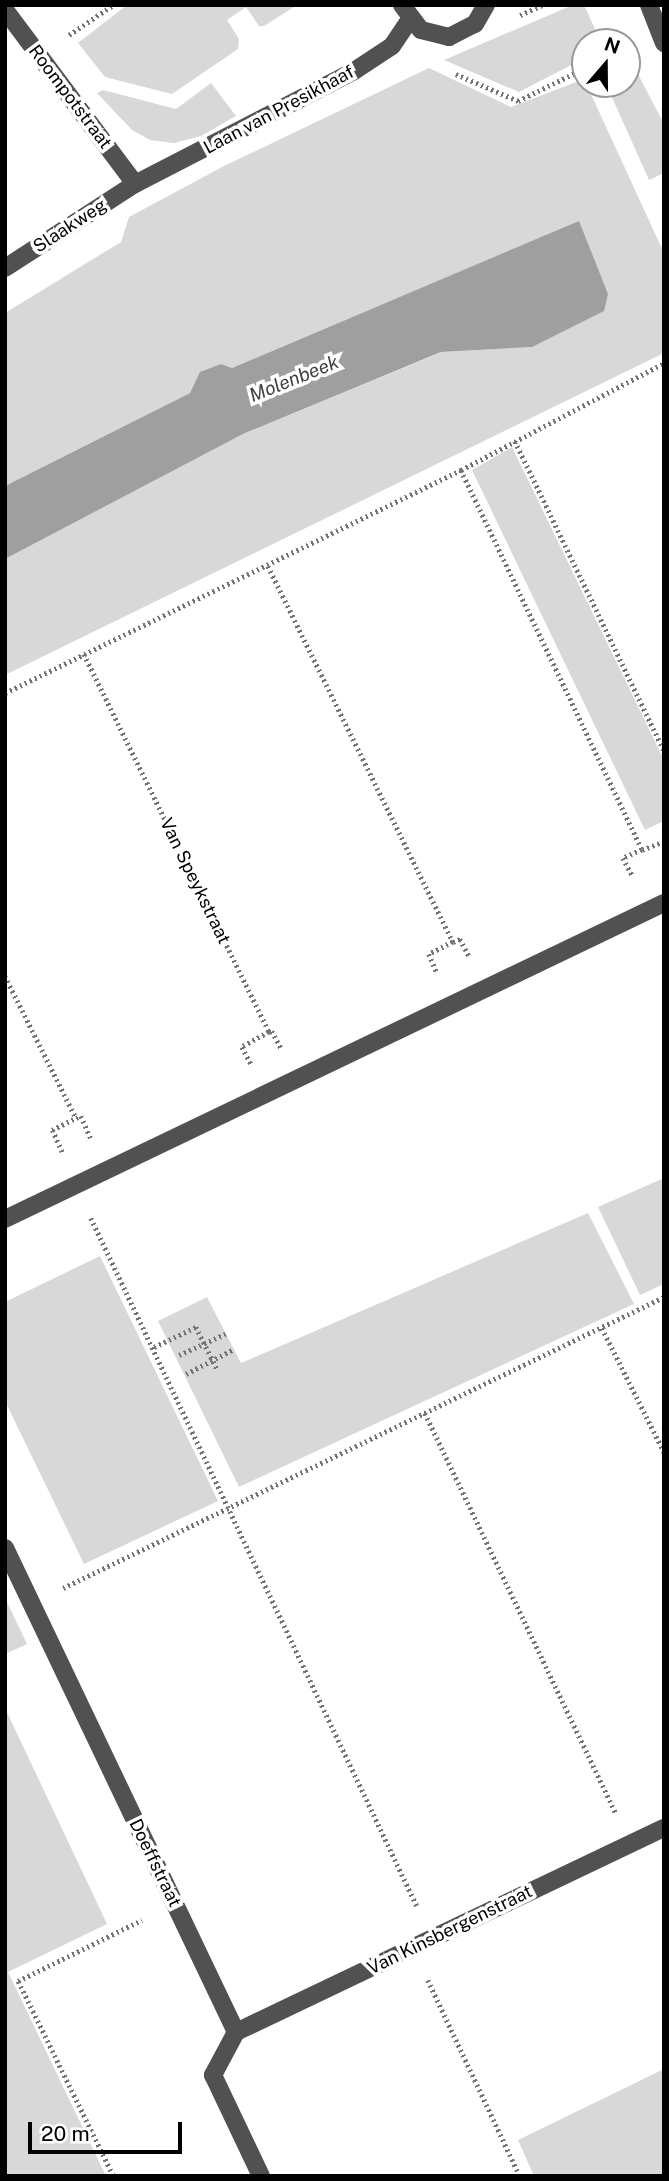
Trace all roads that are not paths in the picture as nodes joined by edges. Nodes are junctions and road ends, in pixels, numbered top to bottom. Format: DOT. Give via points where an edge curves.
graph roads {
  1 [pos="486,5"];
  2 [pos="649,5"];
  3 [pos="5,10"];
  4 [pos="406,13"];
  5 [pos="664,43"];
  6 [pos="135,184"];
  7 [pos="5,268"];
  8 [pos="657,906"];
  9 [pos="5,1219"];
  10 [pos="5,1548"];
  11 [pos="664,1828"];
  12 [pos="236,2032"];
  13 [pos="261,2176"];
  1 -- 4 [label="street, Laan van Presikhaaf" via="475,24 449,37 434,36"];
  2 -- 5 [label="street"];
  3 -- 6 [label="street, Roompotstraat"];
  4 -- 6 [label="street, Laan van Presikhaaf" via="392,46"];
  6 -- 7 [label="street, Slaakweg"];
  8 -- 9 [label="street"];
  10 -- 12 [label="street, Doeffstraat"];
  11 -- 12 [label="street, Van Kinsbergenstraat"];
  12 -- 13 [label="street" via="214,2075"];
}
